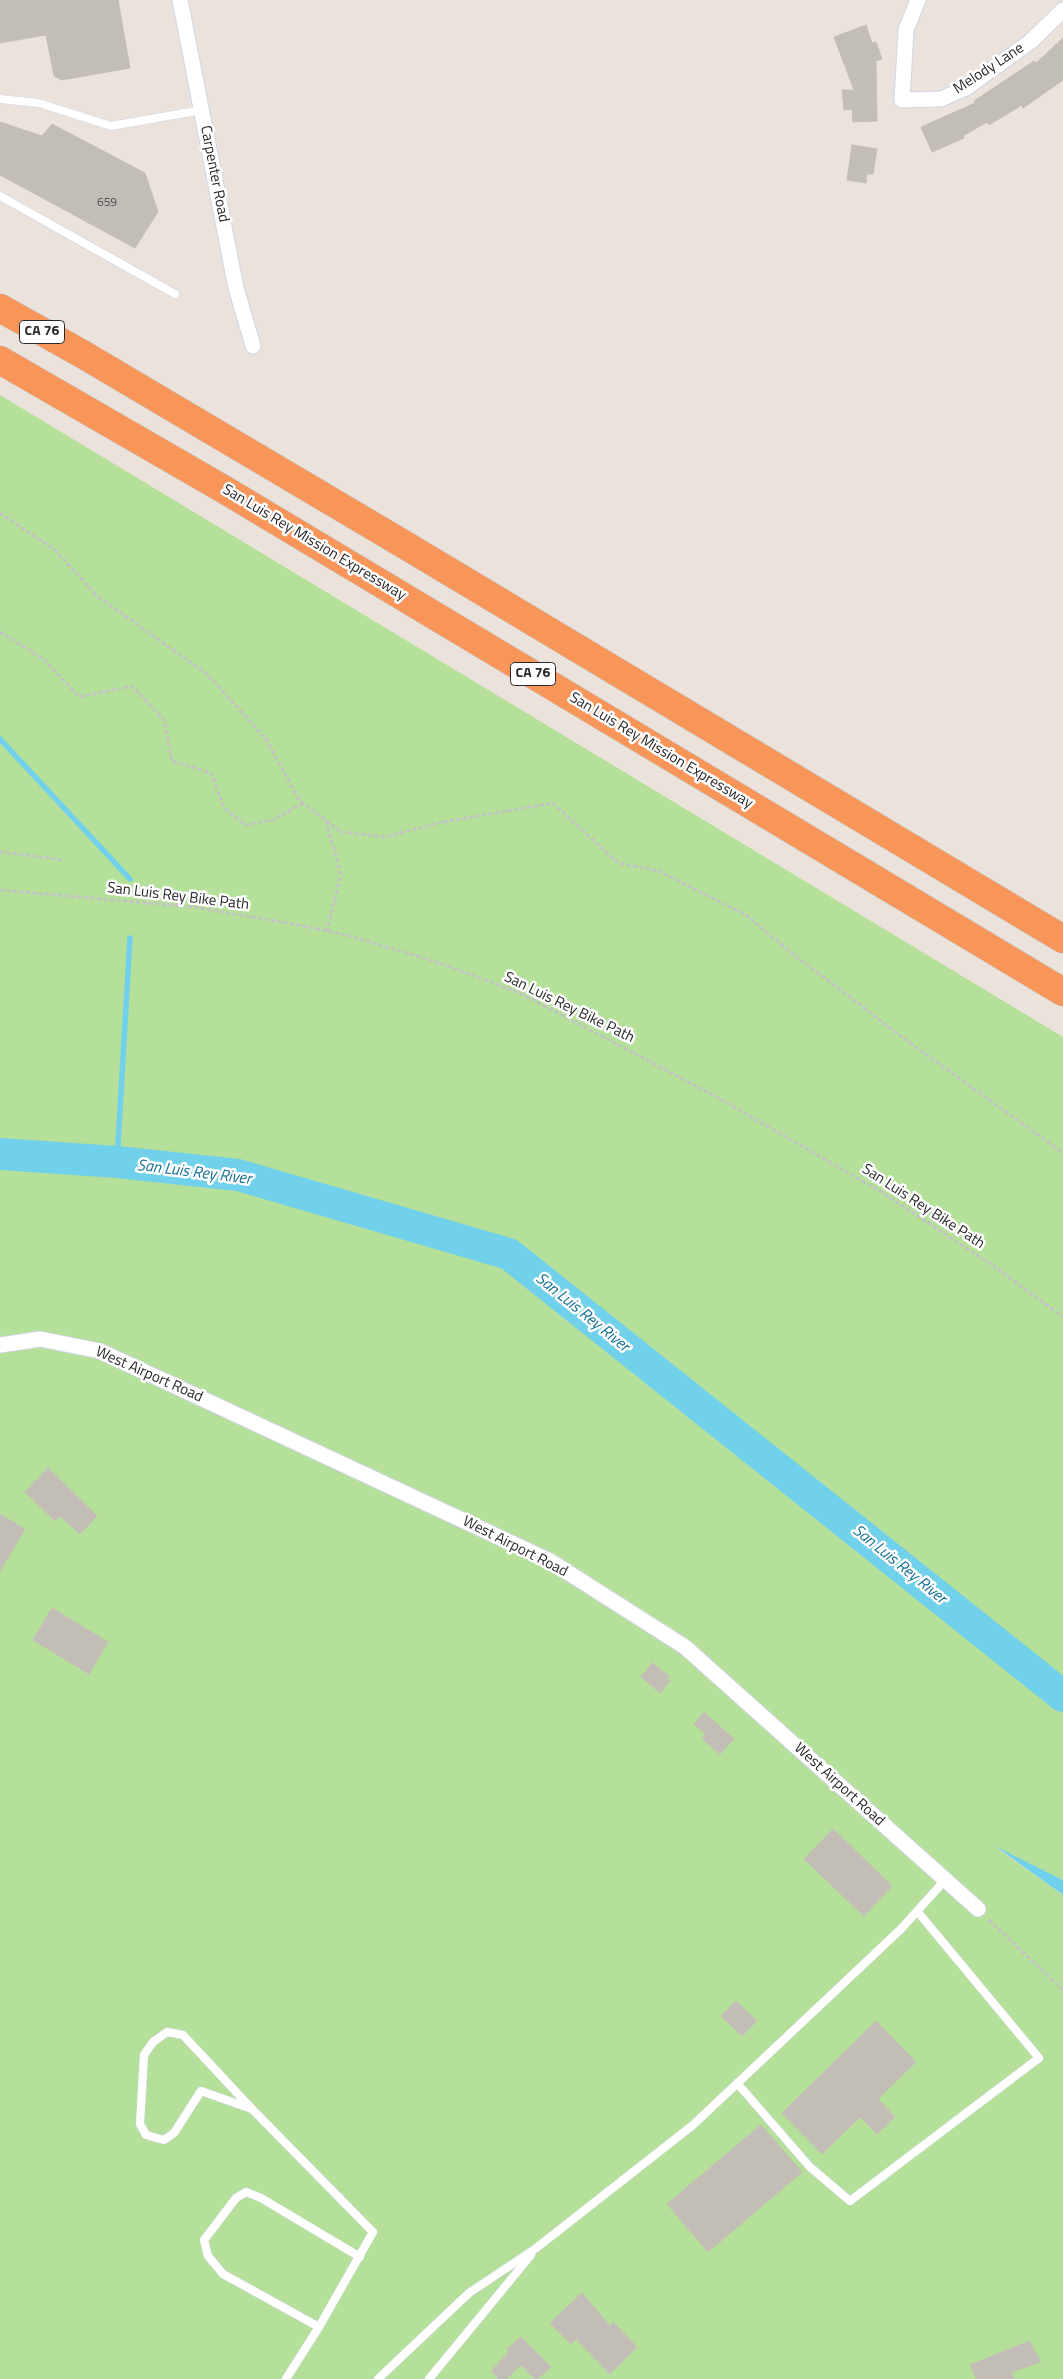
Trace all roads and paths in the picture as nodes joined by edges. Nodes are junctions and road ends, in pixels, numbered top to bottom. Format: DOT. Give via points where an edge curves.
graph roads {
  1 [pos="180,0"];
  2 [pos="918,0"];
  3 [pos="1063,10"];
  4 [pos="0,99"];
  5 [pos="202,110"];
  6 [pos="0,196"];
  7 [pos="175,294"];
  8 [pos="0,308"];
  9 [pos="253,346"];
  10 [pos="0,360"];
  11 [pos="0,513"];
  12 [pos="0,632"];
  13 [pos="303,803"];
  14 [pos="326,821"];
  15 [pos="0,852"];
  16 [pos="65,860"];
  17 [pos="0,890"];
  18 [pos="327,931"];
  19 [pos="1063,939"];
  20 [pos="1063,992"];
  21 [pos="1063,1153"];
  22 [pos="1063,1317"];
  23 [pos="0,1345"];
  24 [pos="945,1880"];
  25 [pos="978,1909"];
  26 [pos="917,1911"];
  27 [pos="1063,1990"];
  28 [pos="737,2083"];
  29 [pos="252,2109"];
  30 [pos="535,2249"];
  31 [pos="360,2257"];
  32 [pos="319,2327"];
  33 [pos="286,2379"];
  34 [pos="378,2379"];
  35 [pos="429,2379"];
  1 -- 5 [label="street, Carpenter Road"];
  2 -- 3 [label="street, Melody Lane" via="906,30 902,100 941,99 966,88 1030,42"];
  4 -- 5 [label="lane" via="39,103 111,126"];
  5 -- 9 [label="street, Carpenter Road" via="236,288"];
  6 -- 7 [label="lane"];
  8 -- 19 [label="highway, CA 76" via="405,545"];
  10 -- 20 [label="highway, San Luis Rey Mission Expressway / CA 76" via="225,490"];
  11 -- 13 [label="path" via="55,550 97,596 207,674 266,739"];
  12 -- 13 [label="path" via="45,660 79,697 132,686 164,720 172,761 211,773 224,808 245,825 272,820"];
  13 -- 14 [label="path"];
  14 -- 18 [label="path" via="341,874"];
  14 -- 21 [label="path" via="341,832 386,837 438,823 553,803 618,863 658,871 746,915 902,1037"];
  15 -- 16 [label="path"];
  17 -- 18 [label="path, San Luis Rey Bike Path" via="192,907"];
  18 -- 22 [label="path, San Luis Rey Bike Path" via="438,962 520,993 613,1041 880,1191 995,1267"];
  23 -- 24 [label="street, West Airport Road" via="40,1339 100,1351 550,1561 686,1647"];
  24 -- 25 [label="street, West Airport Road"];
  24 -- 26 [label="lane"];
  25 -- 27 [label="path"];
  26 -- 28 [label="lane"];
  26 -- 28 [label="lane" via="1040,2058 850,2201 810,2167"];
  28 -- 30 [label="lane" via="693,2125"];
  29 -- 29 [label="lane" via="183,2035 167,2032 153,2042 144,2055 140,2124 146,2135 164,2140 174,2133 201,2091"];
  29 -- 31 [label="lane" via="373,2232"];
  30 -- 34 [label="lane" via="469,2293"];
  30 -- 35 [label="lane"];
  31 -- 32 [label="lane"];
  31 -- 32 [label="lane" via="246,2192 236,2198 204,2240 208,2256 223,2274"];
  32 -- 33 [label="lane"];
}
